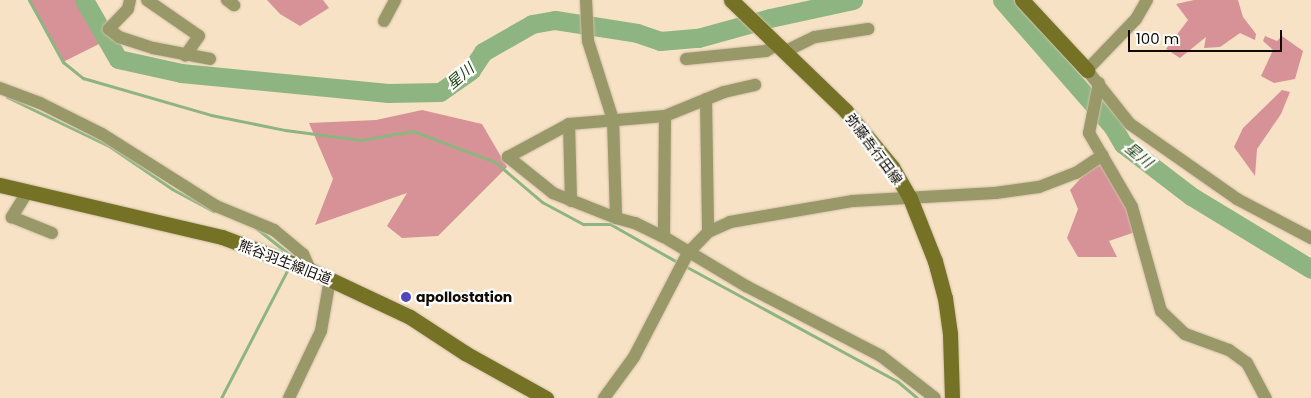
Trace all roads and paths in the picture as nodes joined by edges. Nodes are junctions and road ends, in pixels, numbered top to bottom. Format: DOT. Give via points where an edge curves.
graph roads {
  1 [pos="130,0"];
  2 [pos="147,0"];
  3 [pos="396,0"];
  4 [pos="1022,0"];
  5 [pos="1147,0"];
  6 [pos="732,1"];
  7 [pos="587,5"];
  8 [pos="384,21"];
  9 [pos="868,30"];
  10 [pos="779,44"];
  11 [pos="185,56"];
  12 [pos="686,59"];
  13 [pos="210,60"];
  14 [pos="1087,70"];
  15 [pos="1099,84"];
  16 [pos="755,85"];
  17 [pos="0,88"];
  18 [pos="706,99"];
  19 [pos="665,116"];
  20 [pos="613,120"];
  21 [pos="569,124"];
  22 [pos="1103,155"];
  23 [pos="0,185"];
  24 [pos="28,191"];
  25 [pos="910,198"];
  26 [pos="571,201"];
  27 [pos="616,218"];
  28 [pos="52,232"];
  29 [pos="708,232"];
  30 [pos="664,237"];
  31 [pos="1311,238"];
  32 [pos="688,253"];
  33 [pos="297,266"];
  34 [pos="330,279"];
  35 [pos="288,398"];
  36 [pos="546,398"];
  37 [pos="604,398"];
  38 [pos="935,398"];
  39 [pos="952,398"];
  40 [pos="1266,398"];
  1 -- 11 [label="street" via="128,9 109,29 119,37"];
  2 -- 11 [label="street" via="199,36"];
  3 -- 8 [label="street"];
  4 -- 14 [label="street"];
  5 -- 14 [label="street" via="1136,19"];
  6 -- 10 [label="street, 弥藤吾行田線"];
  7 -- 20 [label="street" via="588,41"];
  9 -- 10 [label="street"];
  10 -- 12 [label="street" via="766,51"];
  10 -- 25 [label="street, 弥藤吾行田線" via="871,140"];
  11 -- 13 [label="street"];
  14 -- 15 [label="street"];
  15 -- 22 [label="street" via="1089,133"];
  15 -- 31 [label="street" via="1130,124 1175,158 1266,216"];
  16 -- 18 [label="street"];
  17 -- 33 [label="street" via="40,103 102,134 216,206 274,230 303,254"];
  18 -- 19 [label="street"];
  18 -- 29 [label="street"];
  19 -- 20 [label="street"];
  19 -- 30 [label="street"];
  20 -- 21 [label="street"];
  20 -- 27 [label="street"];
  21 -- 26 [label="street"];
  21 -- 26 [label="street" via="508,157 553,194"];
  22 -- 25 [label="street" via="1076,173 1039,187 995,194"];
  22 -- 40 [label="street" via="1132,207 1161,311 1185,334 1229,350 1247,363"];
  23 -- 24 [label="street, 熊谷羽生線旧道"];
  24 -- 28 [label="street" via="12,217"];
  24 -- 33 [label="street, 熊谷羽生線旧道" via="222,237"];
  25 -- 29 [label="street" via="796,210 730,222"];
  25 -- 39 [label="street, 弥藤吾行田線" via="935,261 945,298"];
  26 -- 27 [label="street"];
  27 -- 30 [label="street"];
  29 -- 32 [label="street"];
  30 -- 32 [label="street"];
  32 -- 37 [label="street" via="634,357"];
  32 -- 38 [label="street" via="881,356"];
  33 -- 34 [label="street, 熊谷羽生線旧道"];
  34 -- 35 [label="street" via="320,331"];
  34 -- 36 [label="street, 熊谷羽生線旧道" via="410,317 465,354"];
}
